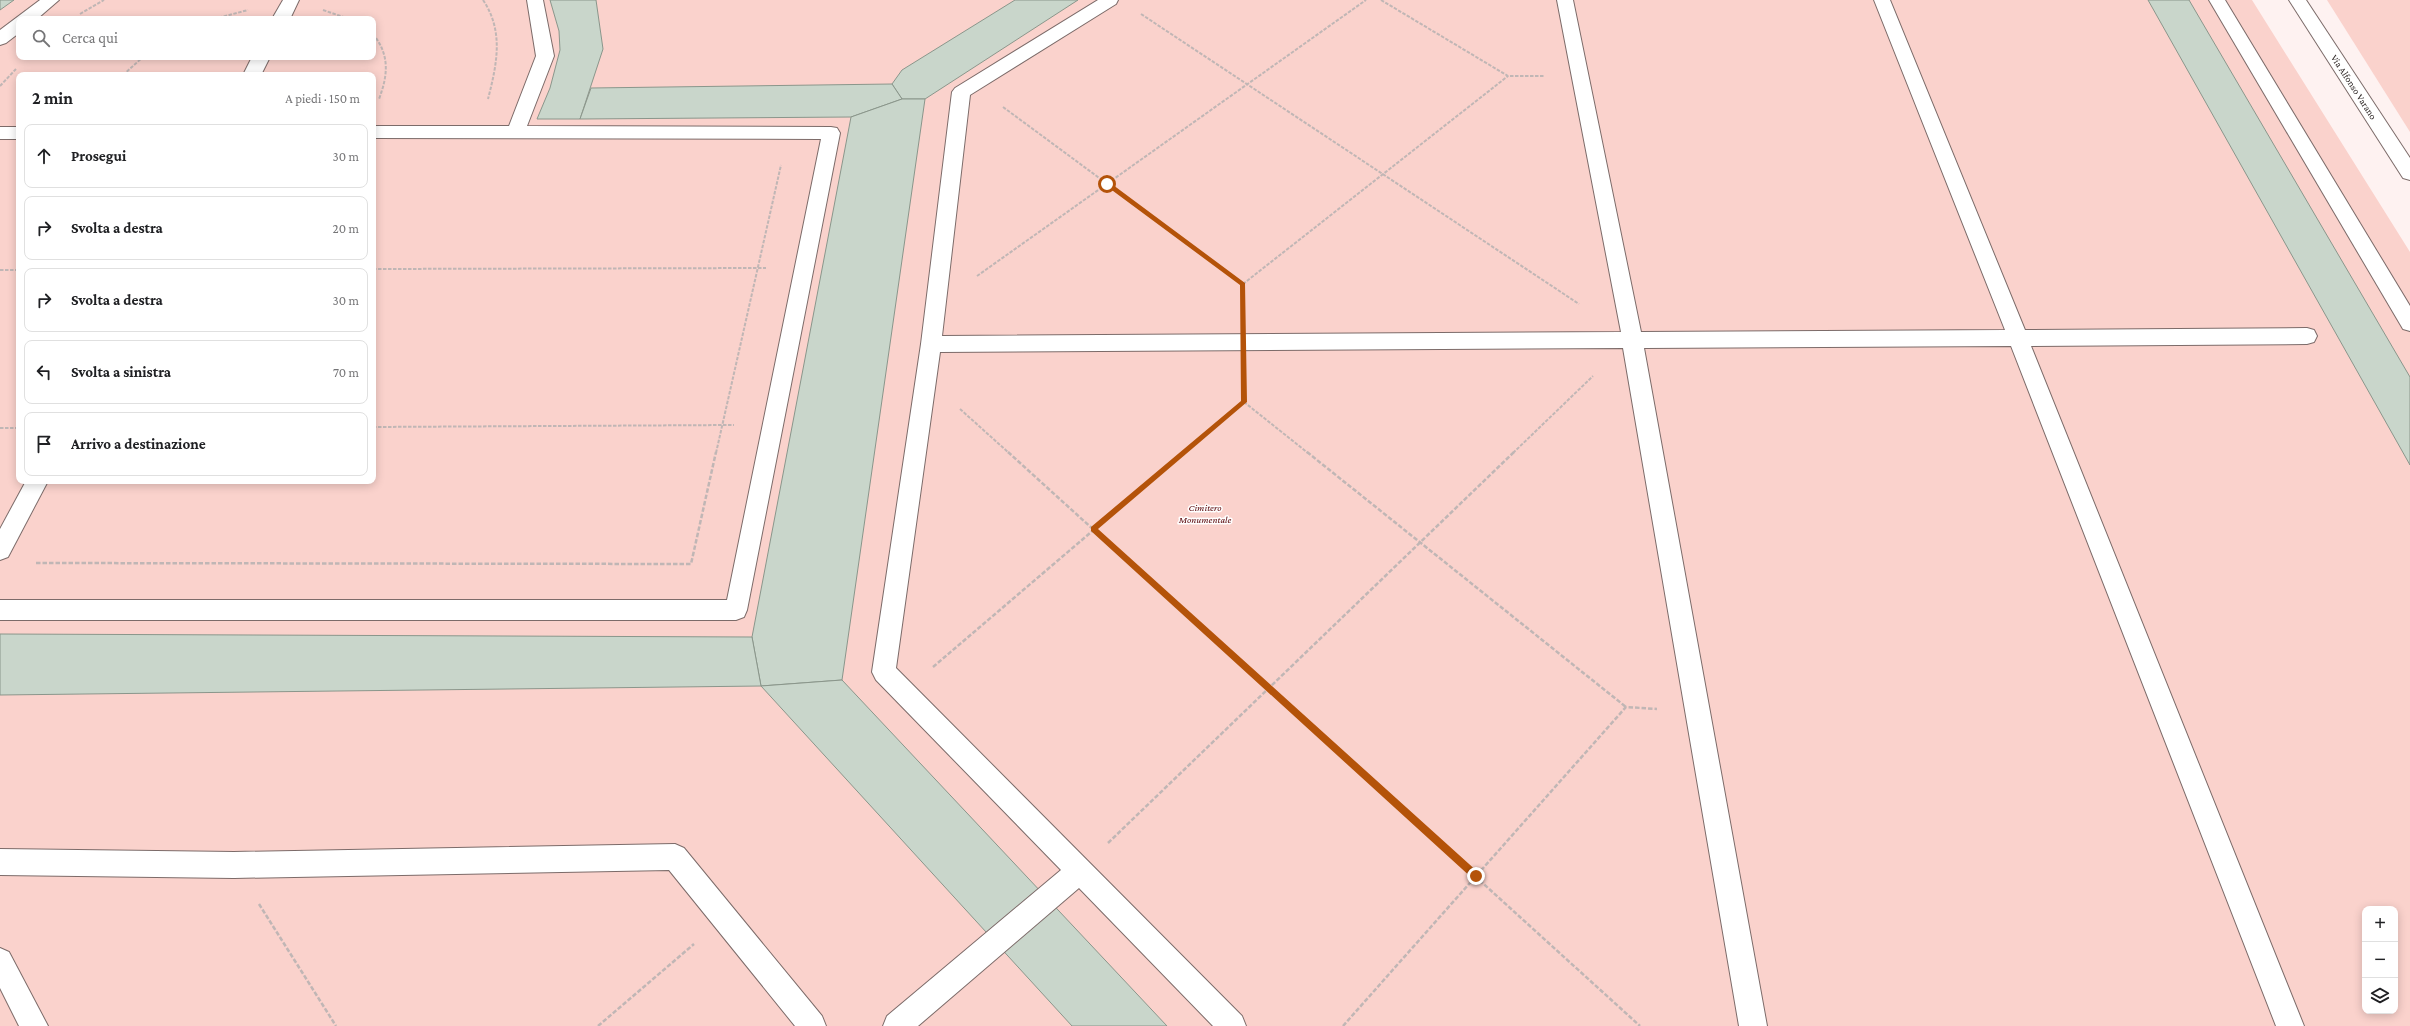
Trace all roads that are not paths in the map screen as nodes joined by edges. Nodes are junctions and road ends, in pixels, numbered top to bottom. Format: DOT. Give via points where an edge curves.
graph roads {
  1 [pos="51,0"];
  2 [pos="291,0"];
  3 [pos="535,0"];
  4 [pos="1110,0"];
  5 [pos="1565,0"];
  6 [pos="1882,0"];
  7 [pos="2217,0"];
  8 [pos="2297,0"];
  9 [pos="29,16"];
  10 [pos="283,16"];
  11 [pos="16,26"];
  12 [pos="0,39"];
  13 [pos="260,60"];
  14 [pos="254,72"];
  15 [pos="376,132"];
  16 [pos="516,132"];
  17 [pos="0,133"];
  18 [pos="16,133"];
  19 [pos="2410,173"];
  20 [pos="2410,322"];
  21 [pos="2307,336"];
  22 [pos="2018,338"];
  23 [pos="1632,339"];
  24 [pos="931,344"];
  25 [pos="35,484"];
  26 [pos="0,550"];
  27 [pos="0,610"];
  28 [pos="0,862"];
  29 [pos="1079,870"];
  30 [pos="0,962"];
  31 [pos="34,1026"];
  32 [pos="812,1026"];
  33 [pos="897,1026"];
  34 [pos="1232,1026"];
  35 [pos="1753,1026"];
  36 [pos="2290,1026"];
  1 -- 9 [label="street"];
  2 -- 10 [label="street"];
  3 -- 16 [label="street" via="545,56"];
  4 -- 24 [label="street" via="961,92"];
  5 -- 23 [label="street"];
  6 -- 22 [label="street"];
  7 -- 20 [label="street"];
  8 -- 19 [label="street, Via Alfonso Varano"];
  11 -- 12 [label="street"];
  13 -- 14 [label="street"];
  15 -- 16 [label="street"];
  16 -- 27 [label="street" via="831,133 736,610"];
  17 -- 18 [label="street"];
  21 -- 22 [label="street"];
  22 -- 23 [label="street"];
  22 -- 36 [label="street"];
  23 -- 24 [label="street"];
  23 -- 35 [label="street"];
  24 -- 29 [label="street" via="884,672"];
  25 -- 26 [label="street"];
  28 -- 32 [label="street" via="234,865 675,858"];
  29 -- 33 [label="street"];
  29 -- 34 [label="street"];
  30 -- 31 [label="street"];
}
